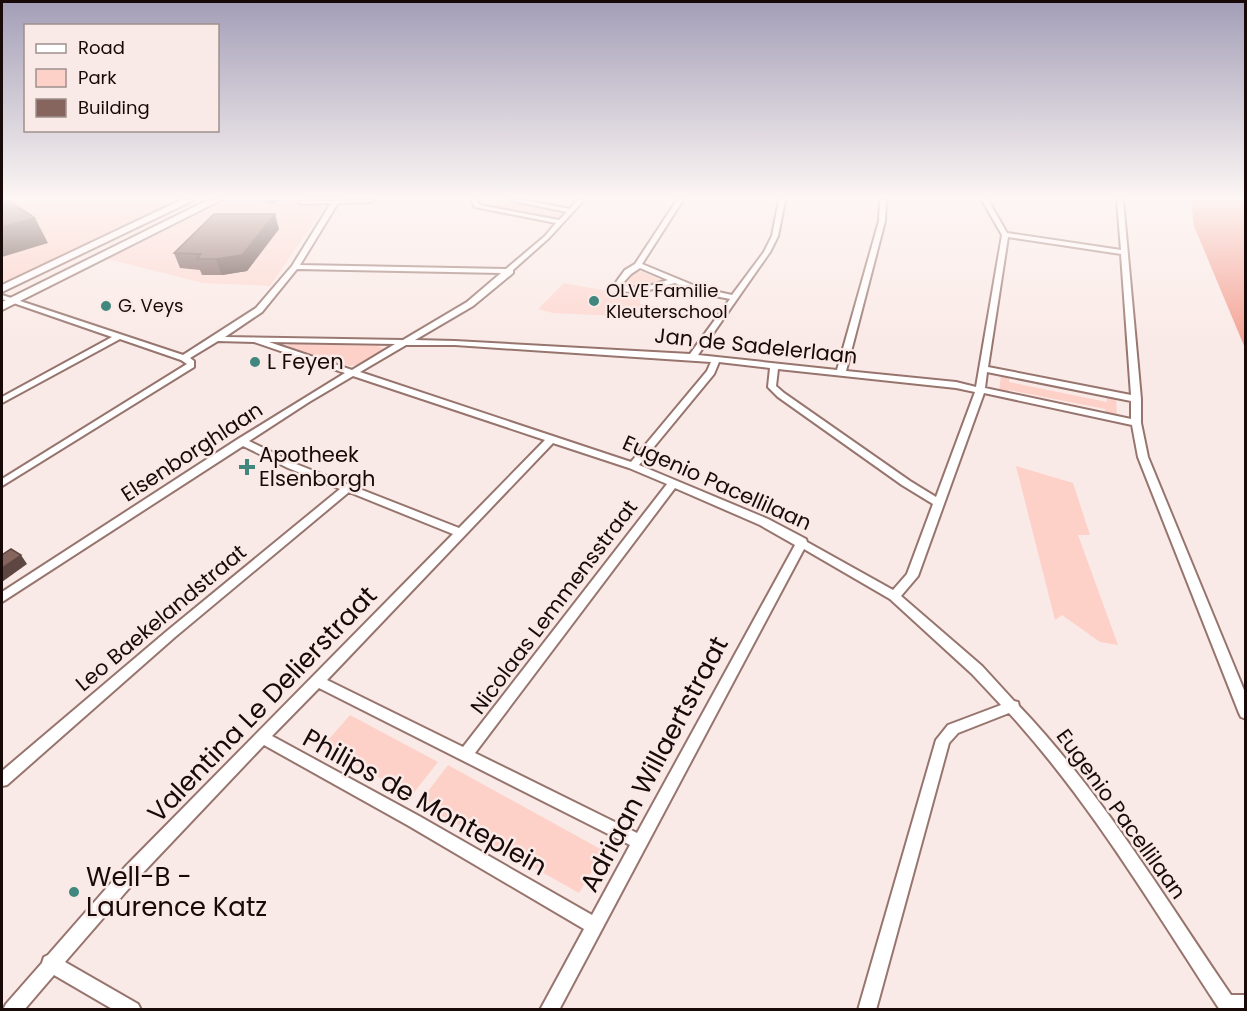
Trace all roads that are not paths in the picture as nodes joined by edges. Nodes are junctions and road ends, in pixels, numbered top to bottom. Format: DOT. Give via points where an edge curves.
graph roads {
  1 [pos="89,247"];
  2 [pos="116,247"];
  3 [pos="307,247"];
  4 [pos="535,247"];
  5 [pos="649,247"];
  6 [pos="769,247"];
  7 [pos="875,247"];
  8 [pos="1003,247"];
  9 [pos="1090,247"];
  10 [pos="1124,247"];
  11 [pos="1124,252"];
  12 [pos="639,265"];
  13 [pos="295,267"];
  14 [pos="510,271"];
  15 [pos="674,281"];
  16 [pos="2,288"];
  17 [pos="8,298"];
  18 [pos="735,298"];
  19 [pos="2,306"];
  20 [pos="423,332"];
  21 [pos="118,337"];
  22 [pos="216,339"];
  23 [pos="256,341"];
  24 [pos="405,343"];
  25 [pos="454,343"];
  26 [pos="692,357"];
  27 [pos="184,358"];
  28 [pos="716,359"];
  29 [pos="774,366"];
  30 [pos="983,369"];
  31 [pos="353,372"];
  32 [pos="841,372"];
  33 [pos="980,391"];
  34 [pos="1136,399"];
  35 [pos="2,400"];
  36 [pos="1136,423"];
  37 [pos="552,438"];
  38 [pos="241,441"];
  39 [pos="633,466"];
  40 [pos="2,483"];
  41 [pos="673,483"];
  42 [pos="348,488"];
  43 [pos="939,503"];
  44 [pos="462,533"];
  45 [pos="802,542"];
  46 [pos="894,596"];
  47 [pos="2,598"];
  48 [pos="317,681"];
  49 [pos="1012,706"];
  50 [pos="1245,713"];
  51 [pos="263,738"];
  52 [pos="465,755"];
  53 [pos="2,780"];
  54 [pos="639,842"];
  55 [pos="595,926"];
  56 [pos="50,963"];
  57 [pos="1245,1004"];
  58 [pos="1226,1007"];
  59 [pos="12,1010"];
  60 [pos="132,1010"];
  61 [pos="549,1010"];
  62 [pos="867,1010"];
  1 -- 16 [label="main road"];
  2 -- 17 [label="main road"];
  3 -- 13 [label="street"];
  4 -- 14 [label="street, Elsenborghlaan"];
  5 -- 12 [label="street"];
  6 -- 18 [label="street"];
  7 -- 32 [label="street"];
  8 -- 30 [label="street"];
  9 -- 11 [label="street"];
  10 -- 11 [label="street"];
  11 -- 34 [label="street"];
  12 -- 15 [label="street"];
  12 -- 15 [label="street" via="618,285 639,291"];
  13 -- 14 [label="street"];
  13 -- 22 [label="street" via="259,310"];
  14 -- 20 [label="street, Elsenborghlaan" via="470,304"];
  15 -- 18 [label="street"];
  17 -- 19 [label="main road"];
  17 -- 21 [label="street"];
  18 -- 26 [label="street"];
  20 -- 24 [label="street, Elsenborghlaan"];
  20 -- 25 [label="street, Jan de Sadelerlaan"];
  21 -- 27 [label="street"];
  21 -- 35 [label="street"];
  22 -- 23 [label="street"];
  22 -- 27 [label="street"];
  23 -- 24 [label="street, Jan de Sadelerlaan"];
  23 -- 31 [label="street, Eugenio Pacellilaan"];
  24 -- 25 [label="street, Jan de Sadelerlaan"];
  24 -- 31 [label="street, Elsenborghlaan"];
  25 -- 26 [label="street, Jan de Sadelerlaan"];
  26 -- 28 [label="street, Jan de Sadelerlaan"];
  27 -- 40 [label="street" via="190,361 188,369"];
  28 -- 29 [label="street, Jan de Sadelerlaan"];
  28 -- 39 [label="street" via="711,372"];
  29 -- 32 [label="street, Jan de Sadelerlaan"];
  29 -- 43 [label="street" via="772,387 781,395"];
  30 -- 33 [label="street"];
  30 -- 34 [label="street"];
  31 -- 37 [label="street, Eugenio Pacellilaan"];
  31 -- 38 [label="street, Elsenborghlaan"];
  32 -- 33 [label="street, Jan de Sadelerlaan"];
  33 -- 36 [label="street, Jan de Sadelerlaan"];
  33 -- 43 [label="street"];
  34 -- 36 [label="street"];
  36 -- 50 [label="street" via="1143,457"];
  37 -- 39 [label="street, Eugenio Pacellilaan"];
  37 -- 44 [label="street, Valentina Le Delierstraat"];
  38 -- 42 [label="street"];
  38 -- 47 [label="street, Elsenborghlaan"];
  39 -- 41 [label="street, Eugenio Pacellilaan"];
  41 -- 45 [label="street, Eugenio Pacellilaan"];
  41 -- 52 [label="street, Nicolaas Lemmensstraat"];
  42 -- 44 [label="street"];
  42 -- 53 [label="street, Leo Baekelandstraat"];
  43 -- 46 [label="street" via="912,576"];
  44 -- 48 [label="street, Valentina Le Delierstraat"];
  45 -- 46 [label="street, Eugenio Pacellilaan"];
  45 -- 54 [label="street, Adriaan Willaertstraat"];
  46 -- 49 [label="street, Eugenio Pacellilaan"];
  48 -- 51 [label="street, Valentina Le Delierstraat"];
  48 -- 52 [label="street"];
  49 -- 58 [label="street, Eugenio Pacellilaan" via="1088,797"];
  49 -- 62 [label="street" via="953,729 943,740"];
  51 -- 55 [label="street, Philips de Monteplein"];
  51 -- 56 [label="street, Valentina Le Delierstraat" via="131,873"];
  52 -- 54 [label="street"];
  54 -- 55 [label="street, Adriaan Willaertstraat"];
  55 -- 61 [label="street, Adriaan Willaertstraat"];
  56 -- 59 [label="street, Valentina Le Delierstraat"];
  56 -- 60 [label="street"];
  57 -- 58 [label="street"];
}
